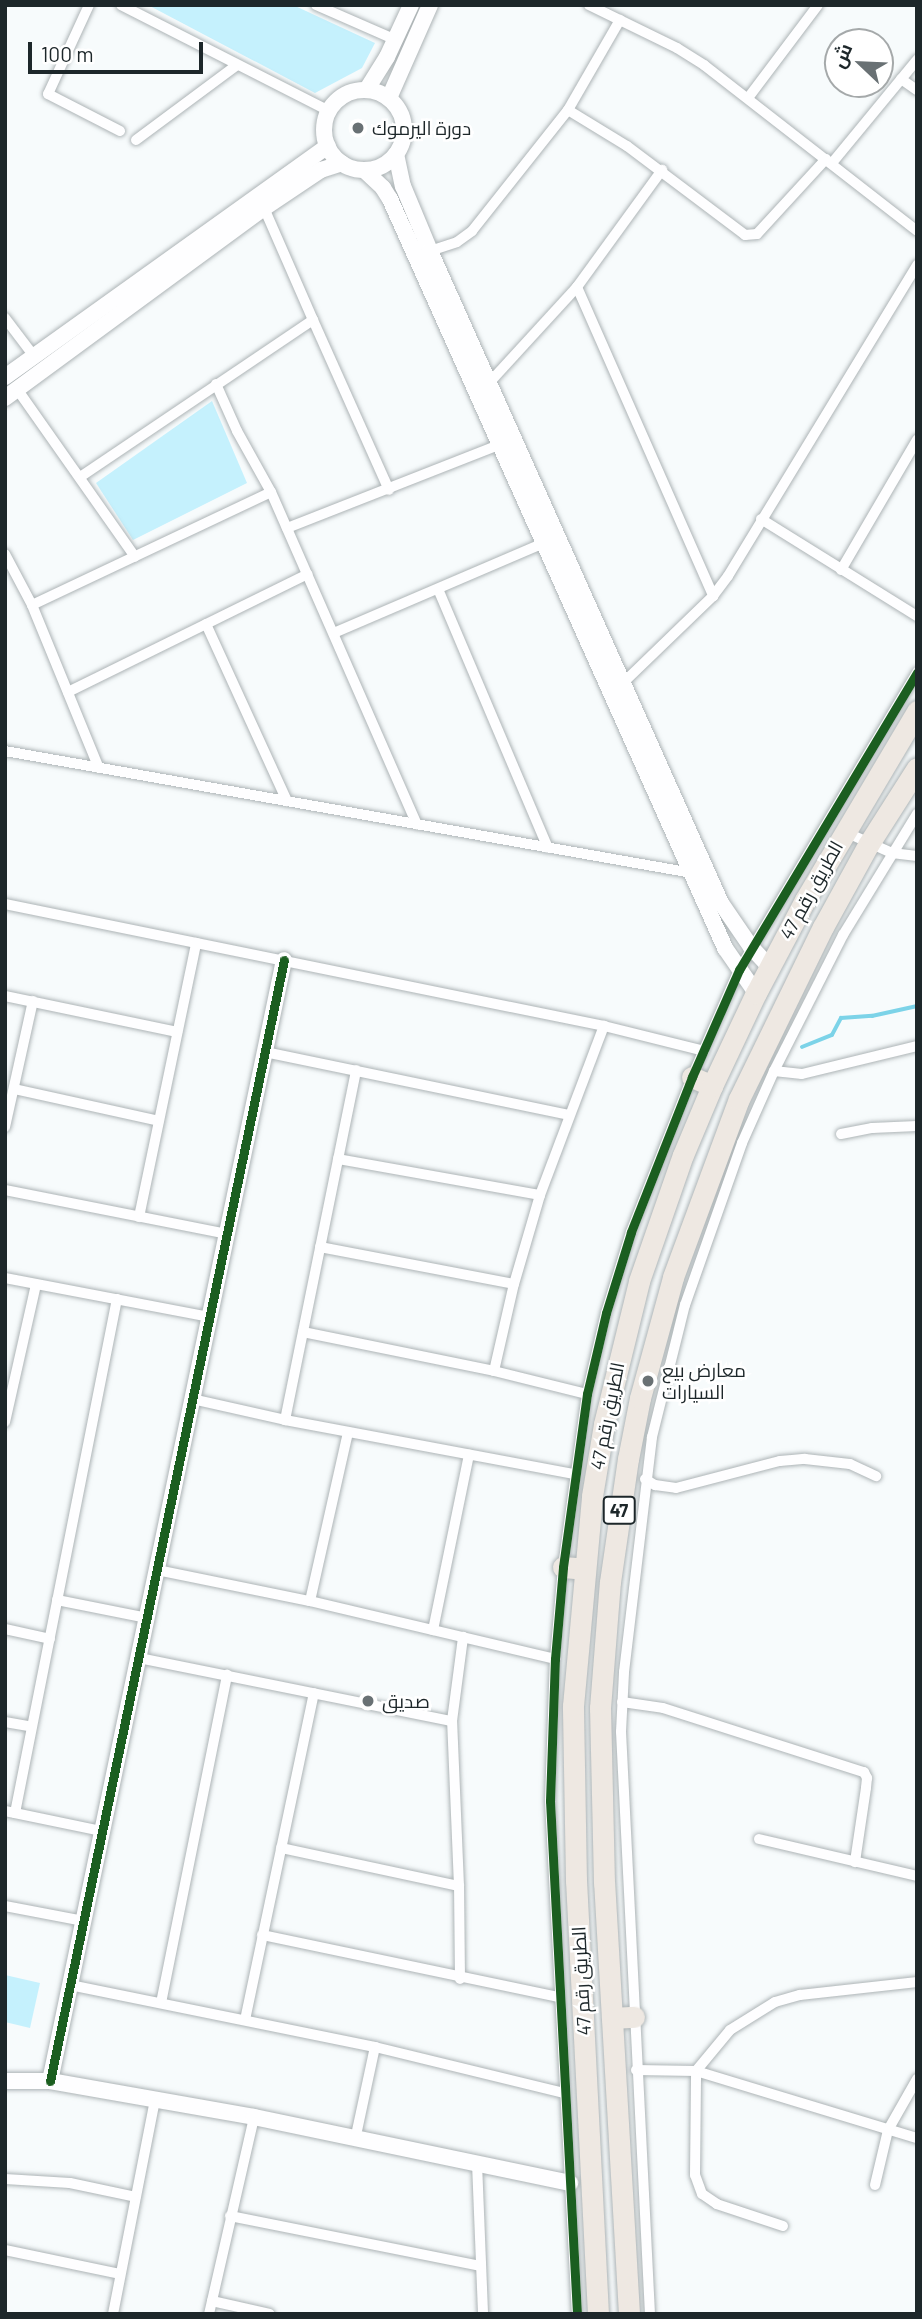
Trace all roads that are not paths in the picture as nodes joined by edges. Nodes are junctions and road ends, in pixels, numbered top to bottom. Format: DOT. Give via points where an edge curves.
graph roads {
  1 [pos="89,5"];
  2 [pos="316,5"];
  3 [pos="411,5"];
  4 [pos="430,5"];
  5 [pos="589,5"];
  6 [pos="818,5"];
  7 [pos="124,6"];
  8 [pos="620,20"];
  9 [pos="396,40"];
  10 [pos="917,60"];
  11 [pos="237,65"];
  12 [pos="901,79"];
  13 [pos="367,89"];
  14 [pos="917,90"];
  15 [pos="748,98"];
  16 [pos="389,99"];
  17 [pos="330,110"];
  18 [pos="568,110"];
  19 [pos="120,131"];
  20 [pos="136,140"];
  21 [pos="328,146"];
  22 [pos="397,154"];
  23 [pos="829,161"];
  24 [pos="342,163"];
  25 [pos="364,170"];
  26 [pos="662,170"];
  27 [pos="264,208"];
  28 [pos="917,231"];
  29 [pos="430,251"];
  30 [pos="917,265"];
  31 [pos="577,287"];
  32 [pos="5,318"];
  33 [pos="313,320"];
  34 [pos="34,356"];
  35 [pos="5,377"];
  36 [pos="490,382"];
  37 [pos="216,384"];
  38 [pos="11,393"];
  39 [pos="515,438"];
  40 [pos="917,440"];
  41 [pos="499,444"];
  42 [pos="80,477"];
  43 [pos="389,490"];
  44 [pos="271,492"];
  45 [pos="761,519"];
  46 [pos="287,528"];
  47 [pos="544,543"];
  48 [pos="5,554"];
  49 [pos="135,557"];
  50 [pos="841,569"];
  51 [pos="308,574"];
  52 [pos="438,590"];
  53 [pos="713,596"];
  54 [pos="32,605"];
  55 [pos="917,616"];
  56 [pos="206,624"];
  57 [pos="334,633"];
  58 [pos="917,672"];
  59 [pos="623,683"];
  60 [pos="68,692"];
  61 [pos="917,711"];
  62 [pos="887,740"];
  63 [pos="5,751"];
  64 [pos="99,768"];
  65 [pos="917,768"];
  66 [pos="287,801"];
  67 [pos="917,814"];
  68 [pos="417,824"];
  69 [pos="843,831"];
  70 [pos="868,845"];
  71 [pos="548,848"];
  72 [pos="892,853"];
  73 [pos="917,856"];
  74 [pos="692,873"];
  75 [pos="5,904"];
  76 [pos="196,943"];
  77 [pos="751,947"];
  78 [pos="284,960"];
  79 [pos="769,966"];
  80 [pos="739,971"];
  81 [pos="756,993"];
  82 [pos="5,996"];
  83 [pos="33,1001"];
  84 [pos="604,1026"];
  85 [pos="177,1032"];
  86 [pos="917,1046"];
  87 [pos="704,1051"];
  88 [pos="265,1052"];
  89 [pos="356,1070"];
  90 [pos="774,1070"];
  91 [pos="702,1082"];
  92 [pos="14,1089"];
  93 [pos="569,1115"];
  94 [pos="159,1121"];
  95 [pos="917,1126"];
  96 [pos="5,1127"];
  97 [pos="841,1133"];
  98 [pos="733,1140"];
  99 [pos="338,1159"];
  100 [pos="5,1190"];
  101 [pos="540,1195"];
  102 [pos="139,1217"];
  103 [pos="227,1234"];
  104 [pos="320,1247"];
  105 [pos="5,1278"];
  106 [pos="36,1284"];
  107 [pos="514,1284"];
  108 [pos="117,1299"];
  109 [pos="209,1317"];
  110 [pos="303,1332"];
  111 [pos="494,1371"];
  112 [pos="587,1394"];
  113 [pos="192,1399"];
  114 [pos="6,1419"];
  115 [pos="285,1420"];
  116 [pos="348,1432"];
  117 [pos="469,1455"];
  118 [pos="573,1475"];
  119 [pos="876,1476"];
  120 [pos="645,1479"];
  121 [pos="563,1567"];
  122 [pos="584,1569"];
  123 [pos="157,1570"];
  124 [pos="58,1600"];
  125 [pos="310,1601"];
  126 [pos="147,1618"];
  127 [pos="5,1629"];
  128 [pos="433,1630"];
  129 [pos="463,1637"];
  130 [pos="50,1639"];
  131 [pos="139,1657"];
  132 [pos="555,1659"];
  133 [pos="227,1675"];
  134 [pos="314,1693"];
  135 [pos="622,1702"];
  136 [pos="573,1706"];
  137 [pos="600,1707"];
  138 [pos="452,1721"];
  139 [pos="5,1722"];
  140 [pos="32,1727"];
  141 [pos="10,1812"];
  142 [pos="102,1831"];
  143 [pos="759,1839"];
  144 [pos="281,1848"];
  145 [pos="855,1862"];
  146 [pos="917,1876"];
  147 [pos="459,1886"];
  148 [pos="5,1906"];
  149 [pos="83,1921"];
  150 [pos="262,1935"];
  151 [pos="460,1979"];
  152 [pos="917,1982"];
  153 [pos="71,1985"];
  154 [pos="558,1997"];
  155 [pos="161,2003"];
  156 [pos="634,2017"];
  157 [pos="612,2018"];
  158 [pos="245,2020"];
  159 [pos="375,2047"];
  160 [pos="636,2070"];
  161 [pos="696,2071"];
  162 [pos="917,2079"];
  163 [pos="5,2081"];
  164 [pos="50,2081"];
  165 [pos="564,2093"];
  166 [pos="155,2100"];
  167 [pos="254,2118"];
  168 [pos="888,2130"];
  169 [pos="917,2138"];
  170 [pos="355,2140"];
  171 [pos="477,2164"];
  172 [pos="5,2179"];
  173 [pos="570,2183"];
  174 [pos="875,2185"];
  175 [pos="136,2197"];
  176 [pos="230,2216"];
  177 [pos="783,2226"];
  178 [pos="5,2250"];
  179 [pos="480,2266"];
  180 [pos="120,2274"];
  181 [pos="212,2301"];
  182 [pos="113,2314"];
  183 [pos="209,2314"];
  184 [pos="270,2314"];
  185 [pos="483,2314"];
  186 [pos="577,2314"];
  187 [pos="598,2314"];
  188 [pos="629,2314"];
  189 [pos="650,2314"];
  1 -- 19 [label="street" via="48,94"];
  2 -- 9 [label="street"];
  3 -- 9 [label="street"];
  4 -- 16 [label="street"];
  5 -- 8 [label="street"];
  6 -- 15 [label="street"];
  7 -- 11 [label="street"];
  8 -- 15 [label="street" via="677,48"];
  8 -- 18 [label="street"];
  9 -- 13 [label="street"];
  10 -- 12 [label="street"];
  11 -- 17 [label="street"];
  11 -- 20 [label="street"];
  12 -- 14 [label="street"];
  12 -- 23 [label="street"];
  13 -- 16 [label="street"];
  13 -- 17 [label="street" via="342,97"];
  15 -- 23 [label="street"];
  16 -- 22 [label="street" via="398,107 405,131"];
  17 -- 21 [label="street" via="324,134"];
  18 -- 26 [label="street"];
  18 -- 29 [label="street" via="472,231"];
  21 -- 24 [label="street"];
  21 -- 34 [label="street"];
  22 -- 25 [label="street" via="377,169"];
  22 -- 29 [label="street" via="402,186"];
  23 -- 26 [label="street" via="751,236"];
  23 -- 28 [label="street"];
  24 -- 25 [label="street"];
  24 -- 27 [label="street" via="321,170"];
  25 -- 41 [label="street" via="390,199"];
  26 -- 31 [label="street"];
  27 -- 33 [label="street"];
  27 -- 38 [label="street"];
  29 -- 36 [label="street"];
  30 -- 45 [label="street"];
  31 -- 36 [label="street"];
  31 -- 53 [label="street"];
  32 -- 34 [label="street"];
  33 -- 37 [label="street"];
  33 -- 43 [label="street"];
  34 -- 35 [label="street"];
  36 -- 39 [label="street"];
  37 -- 42 [label="street"];
  37 -- 44 [label="street"];
  38 -- 42 [label="street"];
  39 -- 41 [label="street"];
  39 -- 59 [label="street"];
  40 -- 50 [label="street"];
  41 -- 43 [label="street"];
  41 -- 47 [label="street"];
  42 -- 49 [label="street"];
  43 -- 46 [label="street"];
  44 -- 46 [label="street"];
  44 -- 49 [label="street"];
  45 -- 50 [label="street"];
  45 -- 53 [label="street"];
  46 -- 51 [label="street"];
  47 -- 52 [label="street"];
  47 -- 74 [label="street"];
  48 -- 54 [label="street"];
  49 -- 54 [label="street"];
  50 -- 55 [label="street"];
  51 -- 56 [label="street"];
  51 -- 57 [label="street"];
  52 -- 57 [label="street"];
  52 -- 71 [label="street"];
  53 -- 59 [label="street"];
  54 -- 60 [label="street"];
  56 -- 60 [label="street"];
  56 -- 66 [label="street"];
  57 -- 68 [label="street"];
  58 -- 62 [label="street"];
  59 -- 77 [label="street" via="721,903"];
  60 -- 64 [label="street"];
  61 -- 62 [label="highway, الطريق رقم 47 / 47"];
  62 -- 69 [label="highway, الطريق رقم 47 / 47"];
  62 -- 77 [label="street"];
  63 -- 64 [label="street"];
  64 -- 66 [label="street"];
  65 -- 70 [label="highway, الطريق رقم 47 / 47"];
  66 -- 68 [label="street"];
  67 -- 72 [label="street"];
  68 -- 71 [label="street"];
  69 -- 70 [label="street"];
  69 -- 79 [label="highway, الطريق رقم 47 / 47"];
  70 -- 72 [label="street"];
  70 -- 98 [label="highway, الطريق رقم 47 / 47" via="793,984"];
  71 -- 74 [label="street"];
  72 -- 73 [label="street"];
  72 -- 90 [label="street" via="843,935"];
  74 -- 80 [label="street"];
  75 -- 76 [label="street"];
  76 -- 78 [label="street"];
  76 -- 85 [label="street"];
  77 -- 79 [label="street"];
  77 -- 80 [label="street"];
  78 -- 84 [label="street"];
  78 -- 88 [label="street"];
  79 -- 81 [label="highway, الطريق رقم 47 / 47"];
  80 -- 81 [label="street"];
  80 -- 87 [label="street"];
  81 -- 91 [label="highway, الطريق رقم 47 / 47"];
  82 -- 83 [label="street"];
  83 -- 85 [label="street"];
  83 -- 92 [label="street"];
  84 -- 87 [label="street"];
  84 -- 93 [label="street"];
  85 -- 94 [label="street"];
  86 -- 90 [label="street" via="802,1074"];
  87 -- 91 [label="street"];
  88 -- 89 [label="street"];
  88 -- 103 [label="street"];
  89 -- 93 [label="street"];
  89 -- 99 [label="street"];
  90 -- 98 [label="street"];
  91 -- 112 [label="street" via="631,1233"];
  91 -- 122 [label="highway, الطريق رقم 47 / 47" via="620,1352 598,1460"];
  92 -- 94 [label="street"];
  92 -- 96 [label="street"];
  93 -- 101 [label="street"];
  94 -- 102 [label="street"];
  95 -- 97 [label="street"];
  98 -- 120 [label="street" via="676,1338"];
  98 -- 137 [label="highway, الطريق رقم 47 / 47" via="673,1277 640,1398 618,1520"];
  99 -- 101 [label="street"];
  99 -- 104 [label="street"];
  100 -- 102 [label="street"];
  101 -- 107 [label="street"];
  102 -- 103 [label="street"];
  103 -- 109 [label="street"];
  104 -- 107 [label="street"];
  104 -- 110 [label="street"];
  105 -- 106 [label="street"];
  106 -- 108 [label="street"];
  106 -- 114 [label="street"];
  107 -- 111 [label="street"];
  108 -- 109 [label="street"];
  108 -- 124 [label="street"];
  109 -- 113 [label="street"];
  110 -- 111 [label="street"];
  110 -- 115 [label="street"];
  111 -- 112 [label="street"];
  112 -- 118 [label="street"];
  113 -- 115 [label="street"];
  113 -- 123 [label="street"];
  115 -- 116 [label="street"];
  116 -- 117 [label="street"];
  116 -- 125 [label="street"];
  117 -- 118 [label="street"];
  117 -- 128 [label="street"];
  118 -- 121 [label="street"];
  119 -- 120 [label="street" via="850,1464 805,1458 687,1486 667,1487"];
  120 -- 135 [label="street"];
  121 -- 122 [label="highway"];
  121 -- 132 [label="street"];
  122 -- 136 [label="highway, الطريق رقم 47 / 47"];
  123 -- 125 [label="street"];
  123 -- 126 [label="street"];
  124 -- 126 [label="street"];
  124 -- 130 [label="street"];
  125 -- 128 [label="street"];
  126 -- 131 [label="street"];
  127 -- 130 [label="street"];
  128 -- 129 [label="street"];
  129 -- 132 [label="street"];
  129 -- 138 [label="street"];
  130 -- 140 [label="street"];
  131 -- 133 [label="street"];
  131 -- 142 [label="street"];
  132 -- 154 [label="street" via="550,1801"];
  133 -- 134 [label="street"];
  133 -- 155 [label="street"];
  134 -- 138 [label="street"];
  134 -- 144 [label="street"];
  135 -- 145 [label="street" via="663,1707 864,1772 866,1788"];
  135 -- 156 [label="street"];
  136 -- 137 [label="highway"];
  136 -- 187 [label="highway, الطريق رقم 47 / 47" via="576,1881"];
  137 -- 157 [label="highway, الطريق رقم 47 / 47"];
  138 -- 147 [label="street"];
  139 -- 140 [label="street"];
  140 -- 141 [label="street"];
  141 -- 142 [label="street"];
  142 -- 149 [label="street"];
  143 -- 145 [label="street"];
  144 -- 147 [label="street"];
  144 -- 150 [label="street"];
  145 -- 146 [label="street"];
  147 -- 151 [label="street"];
  148 -- 149 [label="street"];
  149 -- 153 [label="street"];
  150 -- 151 [label="street"];
  150 -- 158 [label="street"];
  151 -- 154 [label="street"];
  152 -- 161 [label="street" via="775,2002 730,2030"];
  153 -- 155 [label="street"];
  153 -- 164 [label="street"];
  154 -- 165 [label="street"];
  155 -- 158 [label="street"];
  156 -- 157 [label="highway"];
  156 -- 160 [label="street"];
  157 -- 188 [label="highway, الطريق رقم 47 / 47"];
  158 -- 159 [label="street"];
  159 -- 165 [label="street"];
  159 -- 170 [label="street"];
  160 -- 161 [label="street"];
  160 -- 189 [label="street"];
  161 -- 168 [label="street"];
  161 -- 177 [label="street" via="695,2175 702,2194 717,2204"];
  162 -- 168 [label="street"];
  163 -- 164 [label="street"];
  164 -- 166 [label="street"];
  165 -- 173 [label="street"];
  166 -- 167 [label="street"];
  166 -- 175 [label="street"];
  167 -- 170 [label="street"];
  167 -- 176 [label="street"];
  168 -- 169 [label="street"];
  168 -- 174 [label="street"];
  170 -- 171 [label="street"];
  171 -- 173 [label="street"];
  171 -- 179 [label="street"];
  172 -- 175 [label="street" via="71,2183"];
  173 -- 186 [label="street"];
  175 -- 180 [label="street"];
  176 -- 179 [label="street"];
  176 -- 181 [label="street"];
  178 -- 180 [label="street"];
  179 -- 185 [label="street"];
  180 -- 182 [label="street"];
  181 -- 183 [label="street"];
  181 -- 184 [label="street"];
}
